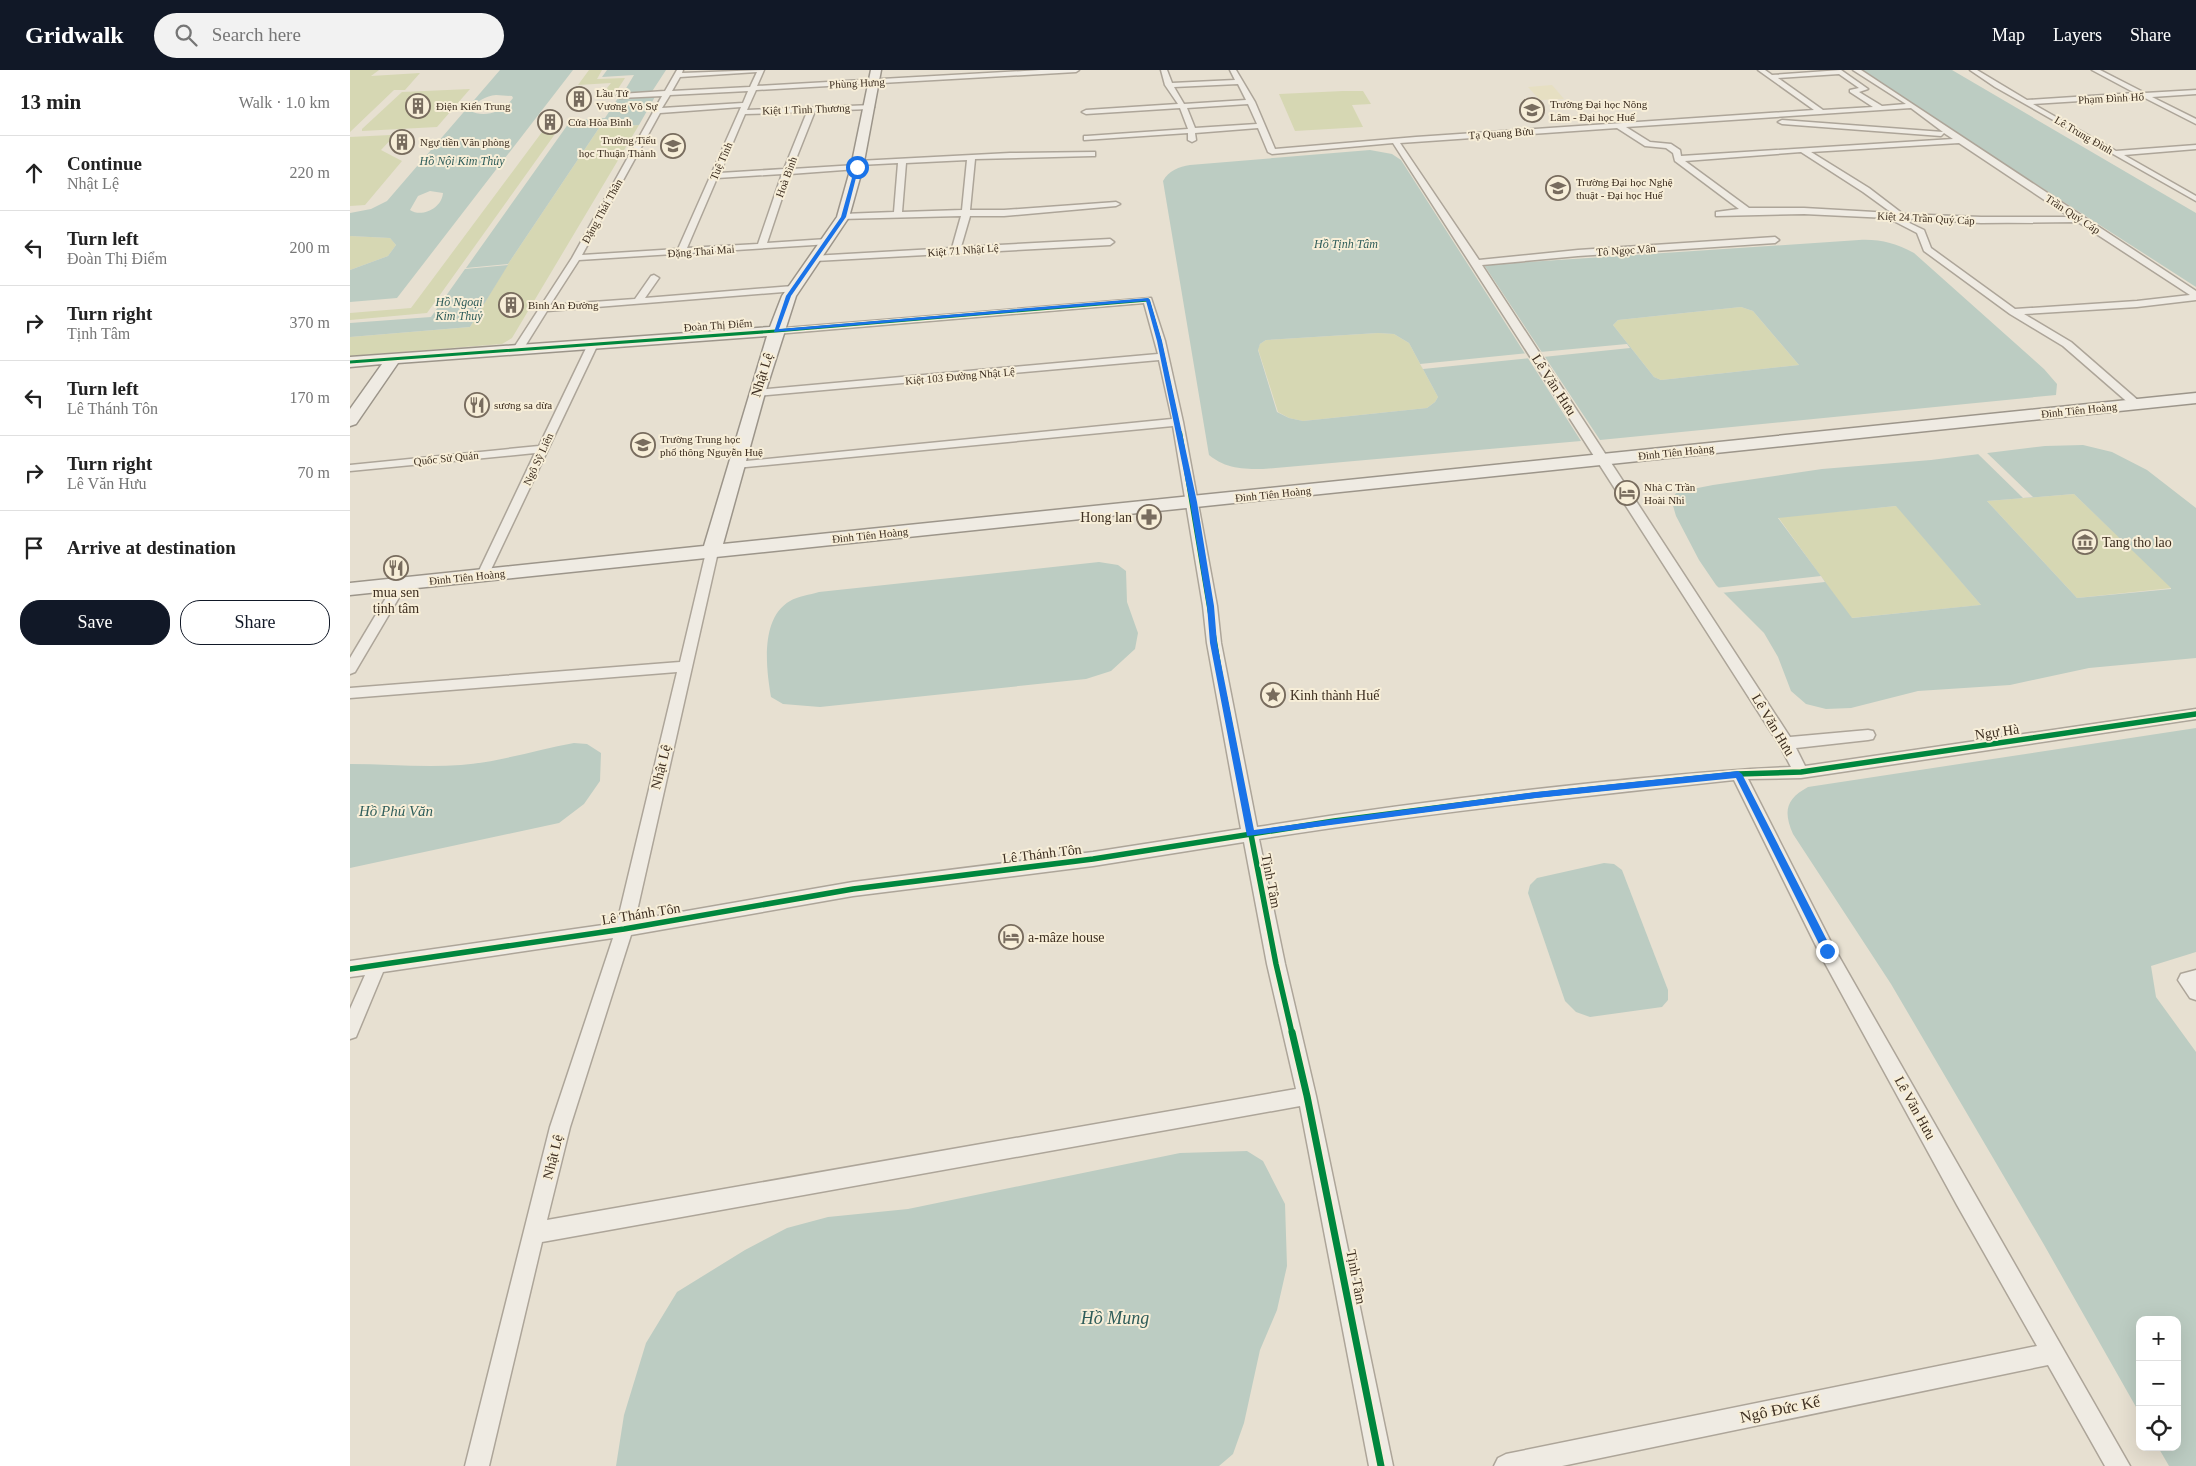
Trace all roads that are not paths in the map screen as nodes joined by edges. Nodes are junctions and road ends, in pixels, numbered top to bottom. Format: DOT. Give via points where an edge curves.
graph roads {
  1 [pos="760,70"];
  2 [pos="1076,70"];
  3 [pos="1164,70"];
  4 [pos="1233,70"];
  5 [pos="1761,70"];
  6 [pos="1856,70"];
  7 [pos="1973,70"];
  8 [pos="2095,70"];
  9 [pos="721,71"];
  10 [pos="1838,71"];
  11 [pos="679,73"];
  12 [pos="876,76"];
  13 [pos="1770,76"];
  14 [pos="1241,82"];
  15 [pos="1168,85"];
  16 [pos="751,89"];
  17 [pos="2196,92"];
  18 [pos="668,94"];
  19 [pos="620,96"];
  20 [pos="2146,96"];
  21 [pos="1251,102"];
  22 [pos="2027,102"];
  23 [pos="1183,105"];
  24 [pos="1914,106"];
  25 [pos="870,107"];
  26 [pos="745,109"];
  27 [pos="812,109"];
  28 [pos="1882,109"];
  29 [pos="656,111"];
  30 [pos="1086,112"];
  31 [pos="1821,112"];
  32 [pos="1741,117"];
  33 [pos="2195,121"];
  34 [pos="1617,125"];
  35 [pos="1260,126"];
  36 [pos="1193,131"];
  37 [pos="1950,134"];
  38 [pos="1255,135"];
  39 [pos="1264,135"];
  40 [pos="1087,138"];
  41 [pos="1201,139"];
  42 [pos="1395,141"];
  43 [pos="1962,141"];
  44 [pos="2196,147"];
  45 [pos="1803,150"];
  46 [pos="2115,153"];
  47 [pos="1092,154"];
  48 [pos="971,158"];
  49 [pos="1678,159"];
  50 [pos="902,162"];
  51 [pos="858,165"];
  52 [pos="787,172"];
  53 [pos="715,176"];
  54 [pos="2196,199"];
  55 [pos="1116,204"];
  56 [pos="1747,211"];
  57 [pos="966,214"];
  58 [pos="1719,214"];
  59 [pos="898,215"];
  60 [pos="1900,215"];
  61 [pos="1888,216"];
  62 [pos="843,217"];
  63 [pos="2080,219"];
  64 [pos="1775,240"];
  65 [pos="827,242"];
  66 [pos="1110,242"];
  67 [pos="762,246"];
  68 [pos="956,250"];
  69 [pos="681,252"];
  70 [pos="576,258"];
  71 [pos="815,258"];
  72 [pos="1476,263"];
  73 [pos="654,278"];
  74 [pos="794,289"];
  75 [pos="2196,296"];
  76 [pos="1148,300"];
  77 [pos="637,302"];
  78 [pos="542,309"];
  79 [pos="2014,312"];
  80 [pos="776,331"];
  81 [pos="593,344"];
  82 [pos="518,349"];
  83 [pos="1163,356"];
  84 [pos="393,359"];
  85 [pos="350,362"];
  86 [pos="757,393"];
  87 [pos="2196,398"];
  88 [pos="2136,404"];
  89 [pos="350,421"];
  90 [pos="1178,422"];
  91 [pos="542,449"];
  92 [pos="1603,459"];
  93 [pos="736,465"];
  94 [pos="350,468"];
  95 [pos="1193,502"];
  96 [pos="712,552"];
  97 [pos="483,575"];
  98 [pos="402,584"];
  99 [pos="350,589"];
  100 [pos="686,666"];
  101 [pos="350,669"];
  102 [pos="350,693"];
  103 [pos="2196,714"];
  104 [pos="1868,735"];
  105 [pos="1786,743"];
  106 [pos="1801,772"];
  107 [pos="1738,774"];
  108 [pos="1250,834"];
  109 [pos="624,929"];
  110 [pos="377,966"];
  111 [pos="350,969"];
  112 [pos="2196,978"];
  113 [pos="2196,992"];
  114 [pos="350,1031"];
  115 [pos="1307,1096"];
  116 [pos="534,1233"];
  117 [pos="2054,1353"];
  118 [pos="477,1466"];
  119 [pos="1381,1466"];
  120 [pos="1506,1466"];
  121 [pos="2118,1466"];
  1 -- 9 [label="street"];
  1 -- 16 [label="street, Tuệ Tĩnh"];
  2 -- 12 [label="street, Phùng Hưng"];
  3 -- 15 [label="street"];
  4 -- 14 [label="street, Tạ Quang Bửu"];
  5 -- 13 [label="street"];
  6 -- 24 [label="street, Trần Quý Cáp"];
  7 -- 22 [label="street, Lê Trung Đình"];
  8 -- 20 [label="street"];
  9 -- 11 [label="street"];
  10 -- 13 [label="street"];
  10 -- 28 [label="street" via="1865,89 1852,91"];
  11 -- 18 [label="street, Đặng Thái Thân"];
  12 -- 16 [label="street, Phùng Hưng"];
  12 -- 25 [label="street, Nhật Lệ"];
  13 -- 31 [label="street"];
  14 -- 15 [label="street"];
  14 -- 21 [label="street, Tạ Quang Bửu"];
  15 -- 23 [label="street"];
  16 -- 18 [label="street, Phùng Hưng"];
  16 -- 26 [label="street, Tuệ Tĩnh"];
  17 -- 20 [label="street, Phạm Đình Hổ"];
  18 -- 19 [label="street, Phùng Hưng"];
  18 -- 29 [label="street, Đặng Thái Thân"];
  20 -- 22 [label="street, Phạm Đình Hổ"];
  20 -- 33 [label="street"];
  21 -- 23 [label="street"];
  21 -- 35 [label="street, Tạ Quang Bửu"];
  22 -- 46 [label="street, Lê Trung Đình"];
  23 -- 30 [label="street"];
  23 -- 36 [label="street"];
  24 -- 28 [label="street, Tạ Quang Bửu"];
  24 -- 37 [label="street, Trần Quý Cáp"];
  25 -- 27 [label="street, Kiệt 1 Tình Thương"];
  25 -- 51 [label="street, Nhật Lệ"];
  26 -- 27 [label="street, Kiệt 1 Tình Thương"];
  26 -- 29 [label="street, Kiệt 1 Tình Thương"];
  26 -- 53 [label="street, Tuệ Tĩnh"];
  27 -- 52 [label="street, Hoà Bình"];
  28 -- 31 [label="street, Tạ Quang Bửu"];
  29 -- 70 [label="street, Đặng Thái Thân"];
  31 -- 32 [label="street, Tạ Quang Bửu"];
  32 -- 34 [label="street, Tạ Quang Bửu"];
  32 -- 37 [label="street" via="1820,126"];
  34 -- 42 [label="street, Tạ Quang Bửu"];
  34 -- 49 [label="street" via="1648,144 1668,146 1677,152"];
  35 -- 36 [label="street"];
  35 -- 39 [label="street, Tạ Quang Bửu"];
  36 -- 40 [label="street"];
  36 -- 41 [label="street" via="1192,140"];
  37 -- 43 [label="street, Trần Quý Cáp"];
  38 -- 39 [label="street"];
  39 -- 42 [label="street, Tạ Quang Bửu" via="1272,152"];
  42 -- 72 [label="street, Lê Văn Hưu"];
  43 -- 45 [label="street"];
  43 -- 63 [label="street, Trần Quý Cáp"];
  44 -- 46 [label="street"];
  45 -- 49 [label="street"];
  45 -- 60 [label="street"];
  46 -- 54 [label="street, Lê Trung Đình"];
  47 -- 48 [label="street"];
  48 -- 50 [label="street"];
  48 -- 57 [label="street"];
  49 -- 56 [label="street"];
  50 -- 51 [label="street"];
  50 -- 59 [label="street"];
  51 -- 52 [label="street"];
  51 -- 62 [label="street, Nhật Lệ"];
  52 -- 53 [label="street"];
  52 -- 67 [label="street, Hoà Bình"];
  53 -- 69 [label="street, Tuệ Tĩnh"];
  55 -- 57 [label="street"];
  56 -- 58 [label="street, Kiệt 24 Trần Quý Cáp"];
  56 -- 61 [label="street, Kiệt 24 Trần Quý Cáp"];
  57 -- 59 [label="street"];
  57 -- 68 [label="street"];
  59 -- 62 [label="street"];
  60 -- 61 [label="street, Kiệt 24 Trần Quý Cáp"];
  60 -- 63 [label="street, Kiệt 24 Trần Quý Cáp" via="1981,220"];
  61 -- 79 [label="street" via="1921,232 1928,249"];
  62 -- 65 [label="street, Nhật Lệ"];
  63 -- 75 [label="street, Trần Quý Cáp"];
  64 -- 72 [label="street, Tô Ngọc Vân"];
  65 -- 67 [label="street, Đặng Thai Mai"];
  65 -- 71 [label="street, Nhật Lệ"];
  66 -- 68 [label="street, Kiệt 71 Nhật Lệ"];
  67 -- 69 [label="street, Đặng Thai Mai"];
  68 -- 71 [label="street, Kiệt 71 Nhật Lệ"];
  69 -- 70 [label="street, Đặng Thai Mai"];
  70 -- 78 [label="street, Đặng Thái Thân"];
  71 -- 74 [label="street, Nhật Lệ"];
  72 -- 92 [label="street, Lê Văn Hưu"];
  73 -- 77 [label="street"];
  74 -- 77 [label="street"];
  74 -- 80 [label="street, Nhật Lệ"];
  75 -- 79 [label="street" via="2137,304"];
  76 -- 80 [label="street, Đoàn Thị Điểm"];
  76 -- 83 [label="street, Tịnh Tâm"];
  77 -- 78 [label="street"];
  78 -- 82 [label="street, Đặng Thái Thân"];
  79 -- 88 [label="street" via="2067,344"];
  80 -- 81 [label="street, Đoàn Thị Điểm"];
  80 -- 86 [label="street, Nhật Lệ"];
  81 -- 82 [label="street, Đoàn Thị Điểm"];
  81 -- 91 [label="street, Ngô Sỹ Liên"];
  82 -- 84 [label="street, Đoàn Thị Điểm"];
  83 -- 86 [label="street, Kiệt 103 Đường Nhật Lệ"];
  83 -- 90 [label="street, Tịnh Tâm"];
  84 -- 85 [label="street, Đoàn Thị Điểm"];
  84 -- 89 [label="street"];
  86 -- 93 [label="street, Nhật Lệ"];
  87 -- 88 [label="street, Đinh Tiên Hoàng"];
  88 -- 92 [label="street, Đinh Tiên Hoàng"];
  90 -- 93 [label="street"];
  90 -- 95 [label="street, Tịnh Tâm"];
  91 -- 94 [label="street, Quốc Sử Quán"];
  91 -- 97 [label="street, Ngô Sỹ Liên"];
  92 -- 95 [label="street, Đinh Tiên Hoàng"];
  92 -- 105 [label="street, Lê Văn Hưu"];
  93 -- 96 [label="street, Nhật Lệ"];
  95 -- 96 [label="street, Đinh Tiên Hoàng"];
  95 -- 108 [label="street, Tịnh Tâm" via="1214,643"];
  96 -- 97 [label="street, Đinh Tiên Hoàng"];
  96 -- 100 [label="street, Nhật Lệ"];
  97 -- 98 [label="street, Đinh Tiên Hoàng"];
  98 -- 99 [label="street, Đinh Tiên Hoàng"];
  98 -- 101 [label="street"];
  100 -- 102 [label="street"];
  100 -- 109 [label="street, Nhật Lệ"];
  103 -- 106 [label="street, Ngự Hà"];
  104 -- 105 [label="street"];
  105 -- 106 [label="street, Lê Văn Hưu"];
  106 -- 107 [label="street, Lê Văn Hưu"];
  107 -- 108 [label="street, Lê Thánh Tôn" via="1536,795"];
  107 -- 117 [label="street, Lê Văn Hưu" via="1827,951"];
  108 -- 109 [label="street, Lê Thánh Tôn" via="1093,859 853,889"];
  108 -- 115 [label="street, Tịnh Tâm"];
  109 -- 110 [label="street, Lê Thánh Tôn"];
  109 -- 116 [label="street, Nhật Lệ" via="560,1127"];
  110 -- 111 [label="street, Lê Thánh Tôn"];
  110 -- 114 [label="street"];
  112 -- 113 [label="street" via="2187,980"];
  115 -- 116 [label="street"];
  115 -- 119 [label="street, Tịnh Tâm"];
  116 -- 118 [label="street, Nhật Lệ"];
  117 -- 120 [label="street, Ngô Đức Kế"];
  117 -- 121 [label="street, Lê Văn Hưu"];
}
